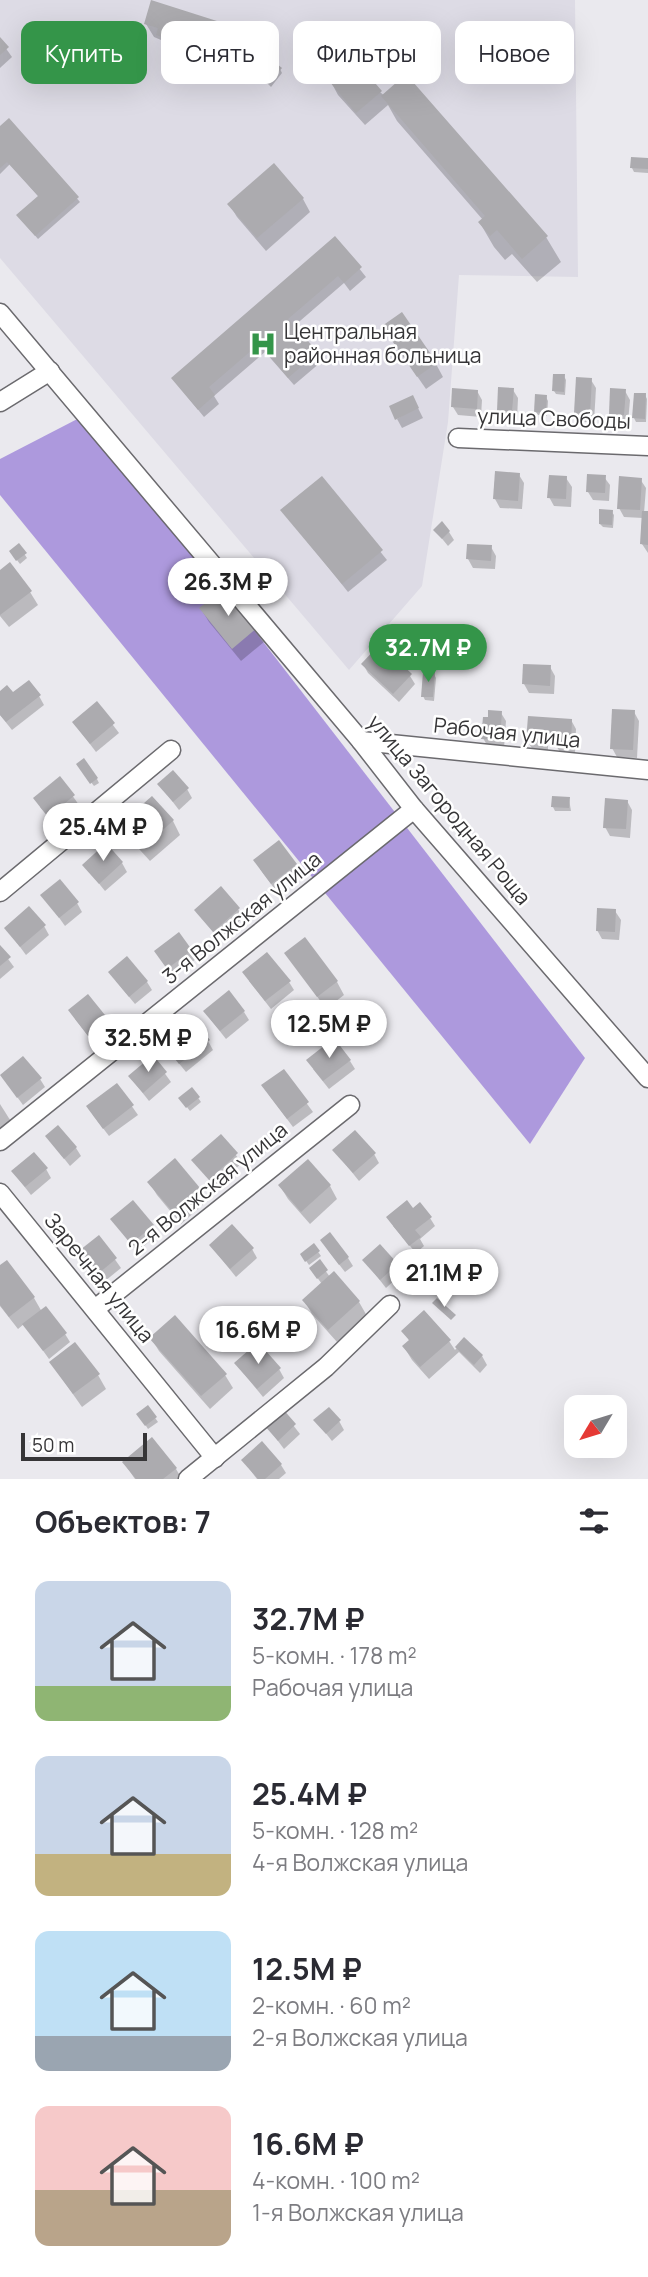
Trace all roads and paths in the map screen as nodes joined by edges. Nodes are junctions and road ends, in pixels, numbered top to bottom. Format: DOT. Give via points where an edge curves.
graph roads {
  1 [pos="0,313"];
  2 [pos="50,371"];
  3 [pos="0,402"];
  4 [pos="458,438"];
  5 [pos="648,446"];
  6 [pos="361,741"];
  7 [pos="171,750"];
  8 [pos="648,770"];
  9 [pos="414,810"];
  10 [pos="0,892"];
  11 [pos="648,1077"];
  12 [pos="350,1105"];
  13 [pos="0,1141"];
  14 [pos="0,1194"];
  15 [pos="390,1305"];
  16 [pos="96,1309"];
  17 [pos="215,1458"];
  18 [pos="188,1479"];
  1 -- 2 [label="street, улица Загородная Роща"];
  2 -- 3 [label="street"];
  2 -- 6 [label="street, улица Загородная Роща"];
  4 -- 5 [label="street, улица Свободы"];
  6 -- 8 [label="street, Рабочая улица"];
  6 -- 9 [label="street, улица Загородная Роща"];
  7 -- 10 [label="street"];
  9 -- 11 [label="street, улица Загородная Роща"];
  9 -- 13 [label="street, 3-я Волжская улица"];
  12 -- 16 [label="street, 2-я Волжская улица"];
  14 -- 16 [label="street, Заречная улица"];
  15 -- 17 [label="street" via="326,1367"];
  16 -- 17 [label="street, Заречная улица"];
  17 -- 18 [label="street"];
}
